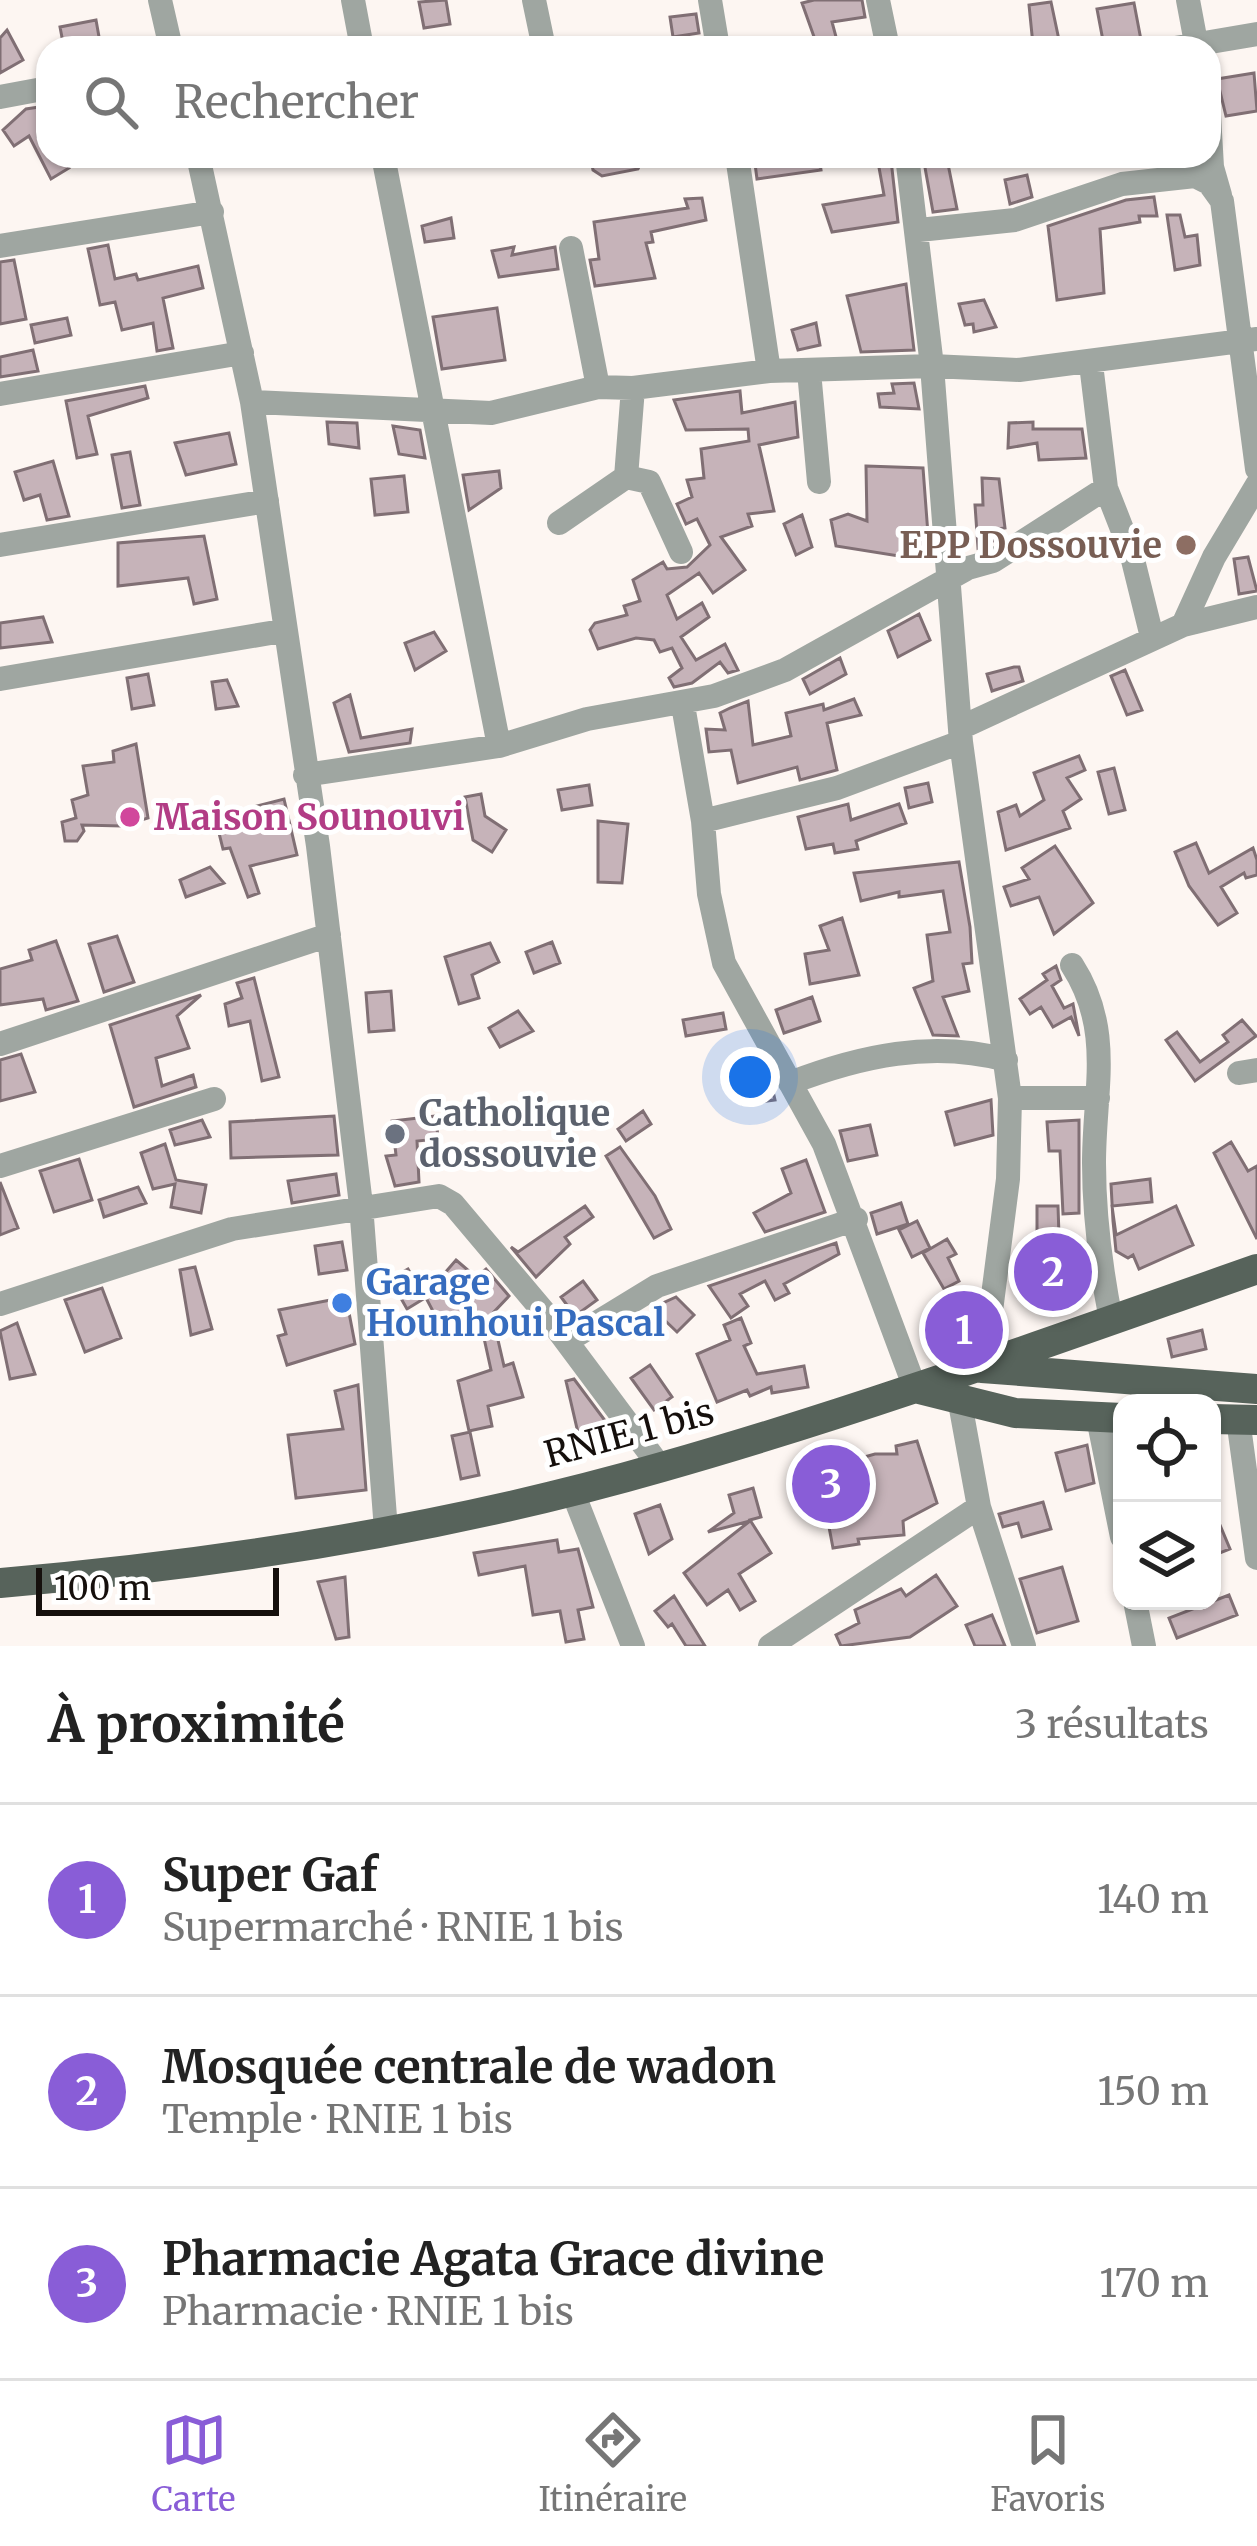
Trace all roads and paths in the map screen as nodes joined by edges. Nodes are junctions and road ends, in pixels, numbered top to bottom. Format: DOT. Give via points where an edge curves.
graph roads {
  1 [pos="160,0"];
  2 [pos="352,0"];
  3 [pos="534,0"];
  4 [pos="710,0"];
  5 [pos="878,0"];
  6 [pos="1188,0"];
  7 [pos="1257,34"];
  8 [pos="168,36"];
  9 [pos="360,36"];
  10 [pos="542,36"];
  11 [pos="716,36"];
  12 [pos="886,36"];
  13 [pos="1190,36"];
  14 [pos="1221,41"];
  15 [pos="36,90"];
  16 [pos="0,97"];
  17 [pos="201,168"];
  18 [pos="385,168"];
  19 [pos="739,168"];
  20 [pos="909,168"];
  21 [pos="1212,168"];
  22 [pos="1222,201"];
  23 [pos="212,212"];
  24 [pos="919,230"];
  25 [pos="0,246"];
  26 [pos="571,248"];
  27 [pos="1250,338"];
  28 [pos="242,353"];
  29 [pos="1090,364"];
  30 [pos="932,366"];
  31 [pos="769,371"];
  32 [pos="809,371"];
  33 [pos="598,387"];
  34 [pos="633,388"];
  35 [pos="0,394"];
  36 [pos="252,402"];
  37 [pos="434,413"];
  38 [pos="1257,469"];
  39 [pos="626,477"];
  40 [pos="819,482"];
  41 [pos="1257,485"];
  42 [pos="1106,488"];
  43 [pos="267,501"];
  44 [pos="559,523"];
  45 [pos="0,545"];
  46 [pos="681,552"];
  47 [pos="945,581"];
  48 [pos="1257,607"];
  49 [pos="1183,625"];
  50 [pos="282,631"];
  51 [pos="1152,638"];
  52 [pos="0,679"];
  53 [pos="683,705"];
  54 [pos="961,735"];
  55 [pos="499,746"];
  56 [pos="305,775"];
  57 [pos="703,820"];
  58 [pos="329,935"];
  59 [pos="1072,965"];
  60 [pos="0,1044"];
  61 [pos="1006,1060"];
  62 [pos="790,1083"];
  63 [pos="1010,1098"];
  64 [pos="1098,1098"];
  65 [pos="214,1099"];
  66 [pos="0,1166"];
  67 [pos="361,1205"];
  68 [pos="856,1219"];
  69 [pos="1257,1269"];
  70 [pos="0,1304"];
  71 [pos="1111,1320"];
  72 [pos="567,1341"];
  73 [pos="981,1366"];
  74 [pos="915,1388"];
  75 [pos="1257,1389"];
  76 [pos="960,1403"];
  77 [pos="1110,1418"];
  78 [pos="1236,1419"];
  79 [pos="661,1468"];
  80 [pos="572,1490"];
  81 [pos="1118,1502"];
  82 [pos="979,1507"];
  83 [pos="386,1530"];
  84 [pos="1257,1558"];
  85 [pos="0,1583"];
  86 [pos="1137,1610"];
  87 [pos="633,1646"];
  88 [pos="770,1646"];
  89 [pos="1024,1646"];
  90 [pos="1144,1646"];
  1 -- 8 [label="street"];
  2 -- 9 [label="street"];
  3 -- 10 [label="street"];
  4 -- 11 [label="street"];
  5 -- 12 [label="street"];
  6 -- 13 [label="street"];
  7 -- 14 [label="street"];
  15 -- 16 [label="street"];
  17 -- 23 [label="street"];
  18 -- 37 [label="street"];
  19 -- 31 [label="street"];
  20 -- 24 [label="street"];
  21 -- 22 [label="street"];
  22 -- 24 [label="street" via="1195,176 1163,179 1122,184 1015,220"];
  22 -- 27 [label="street"];
  23 -- 25 [label="street"];
  23 -- 28 [label="street"];
  24 -- 30 [label="street"];
  26 -- 33 [label="street"];
  27 -- 29 [label="street"];
  27 -- 38 [label="street"];
  28 -- 35 [label="street"];
  28 -- 36 [label="street"];
  29 -- 30 [label="street"];
  29 -- 42 [label="street"];
  30 -- 32 [label="street"];
  30 -- 47 [label="street"];
  31 -- 32 [label="street"];
  31 -- 34 [label="street"];
  32 -- 40 [label="street"];
  33 -- 34 [label="street"];
  33 -- 37 [label="street" via="490,413"];
  34 -- 39 [label="street"];
  36 -- 37 [label="street"];
  36 -- 43 [label="street"];
  37 -- 55 [label="street"];
  39 -- 44 [label="street"];
  39 -- 46 [label="street" via="649,482"];
  41 -- 49 [label="street"];
  42 -- 47 [label="street" via="993,561"];
  42 -- 51 [label="street"];
  43 -- 45 [label="street"];
  43 -- 50 [label="street"];
  47 -- 53 [label="street" via="785,670"];
  47 -- 54 [label="street"];
  48 -- 49 [label="street"];
  49 -- 51 [label="street"];
  50 -- 52 [label="street"];
  50 -- 56 [label="street"];
  51 -- 54 [label="street"];
  53 -- 55 [label="street" via="587,719"];
  53 -- 57 [label="street"];
  54 -- 57 [label="street" via="837,788"];
  54 -- 61 [label="street"];
  55 -- 56 [label="street"];
  56 -- 58 [label="street"];
  57 -- 62 [label="street" via="724,963"];
  58 -- 60 [label="street"];
  58 -- 67 [label="street"];
  59 -- 64 [label="street" via="1098,1021"];
  61 -- 62 [label="street" via="889,1054"];
  61 -- 63 [label="street"];
  62 -- 68 [label="street"];
  63 -- 64 [label="street"];
  63 -- 73 [label="street" via="1008,1179"];
  64 -- 71 [label="street" via="1095,1201"];
  65 -- 66 [label="street"];
  67 -- 70 [label="street" via="232,1229"];
  67 -- 72 [label="street" via="445,1198"];
  67 -- 83 [label="street"];
  68 -- 72 [label="street" via="657,1286"];
  68 -- 74 [label="street"];
  69 -- 71 [label="main road, RNIE 1 bis"];
  71 -- 73 [label="main road, RNIE 1 bis"];
  72 -- 79 [label="street"];
  73 -- 74 [label="main road, RNIE 1 bis"];
  73 -- 75 [label="main road"];
  74 -- 76 [label="main road"];
  74 -- 79 [label="main road, RNIE 1 bis"];
  76 -- 77 [label="main road"];
  76 -- 82 [label="street"];
  77 -- 81 [label="street"];
  78 -- 84 [label="street"];
  79 -- 80 [label="main road, RNIE 1 bis"];
  80 -- 83 [label="main road, RNIE 1 bis"];
  80 -- 87 [label="street"];
  82 -- 88 [label="street"];
  82 -- 89 [label="street"];
  83 -- 85 [label="main road, RNIE 1 bis"];
  86 -- 90 [label="street"];
}
